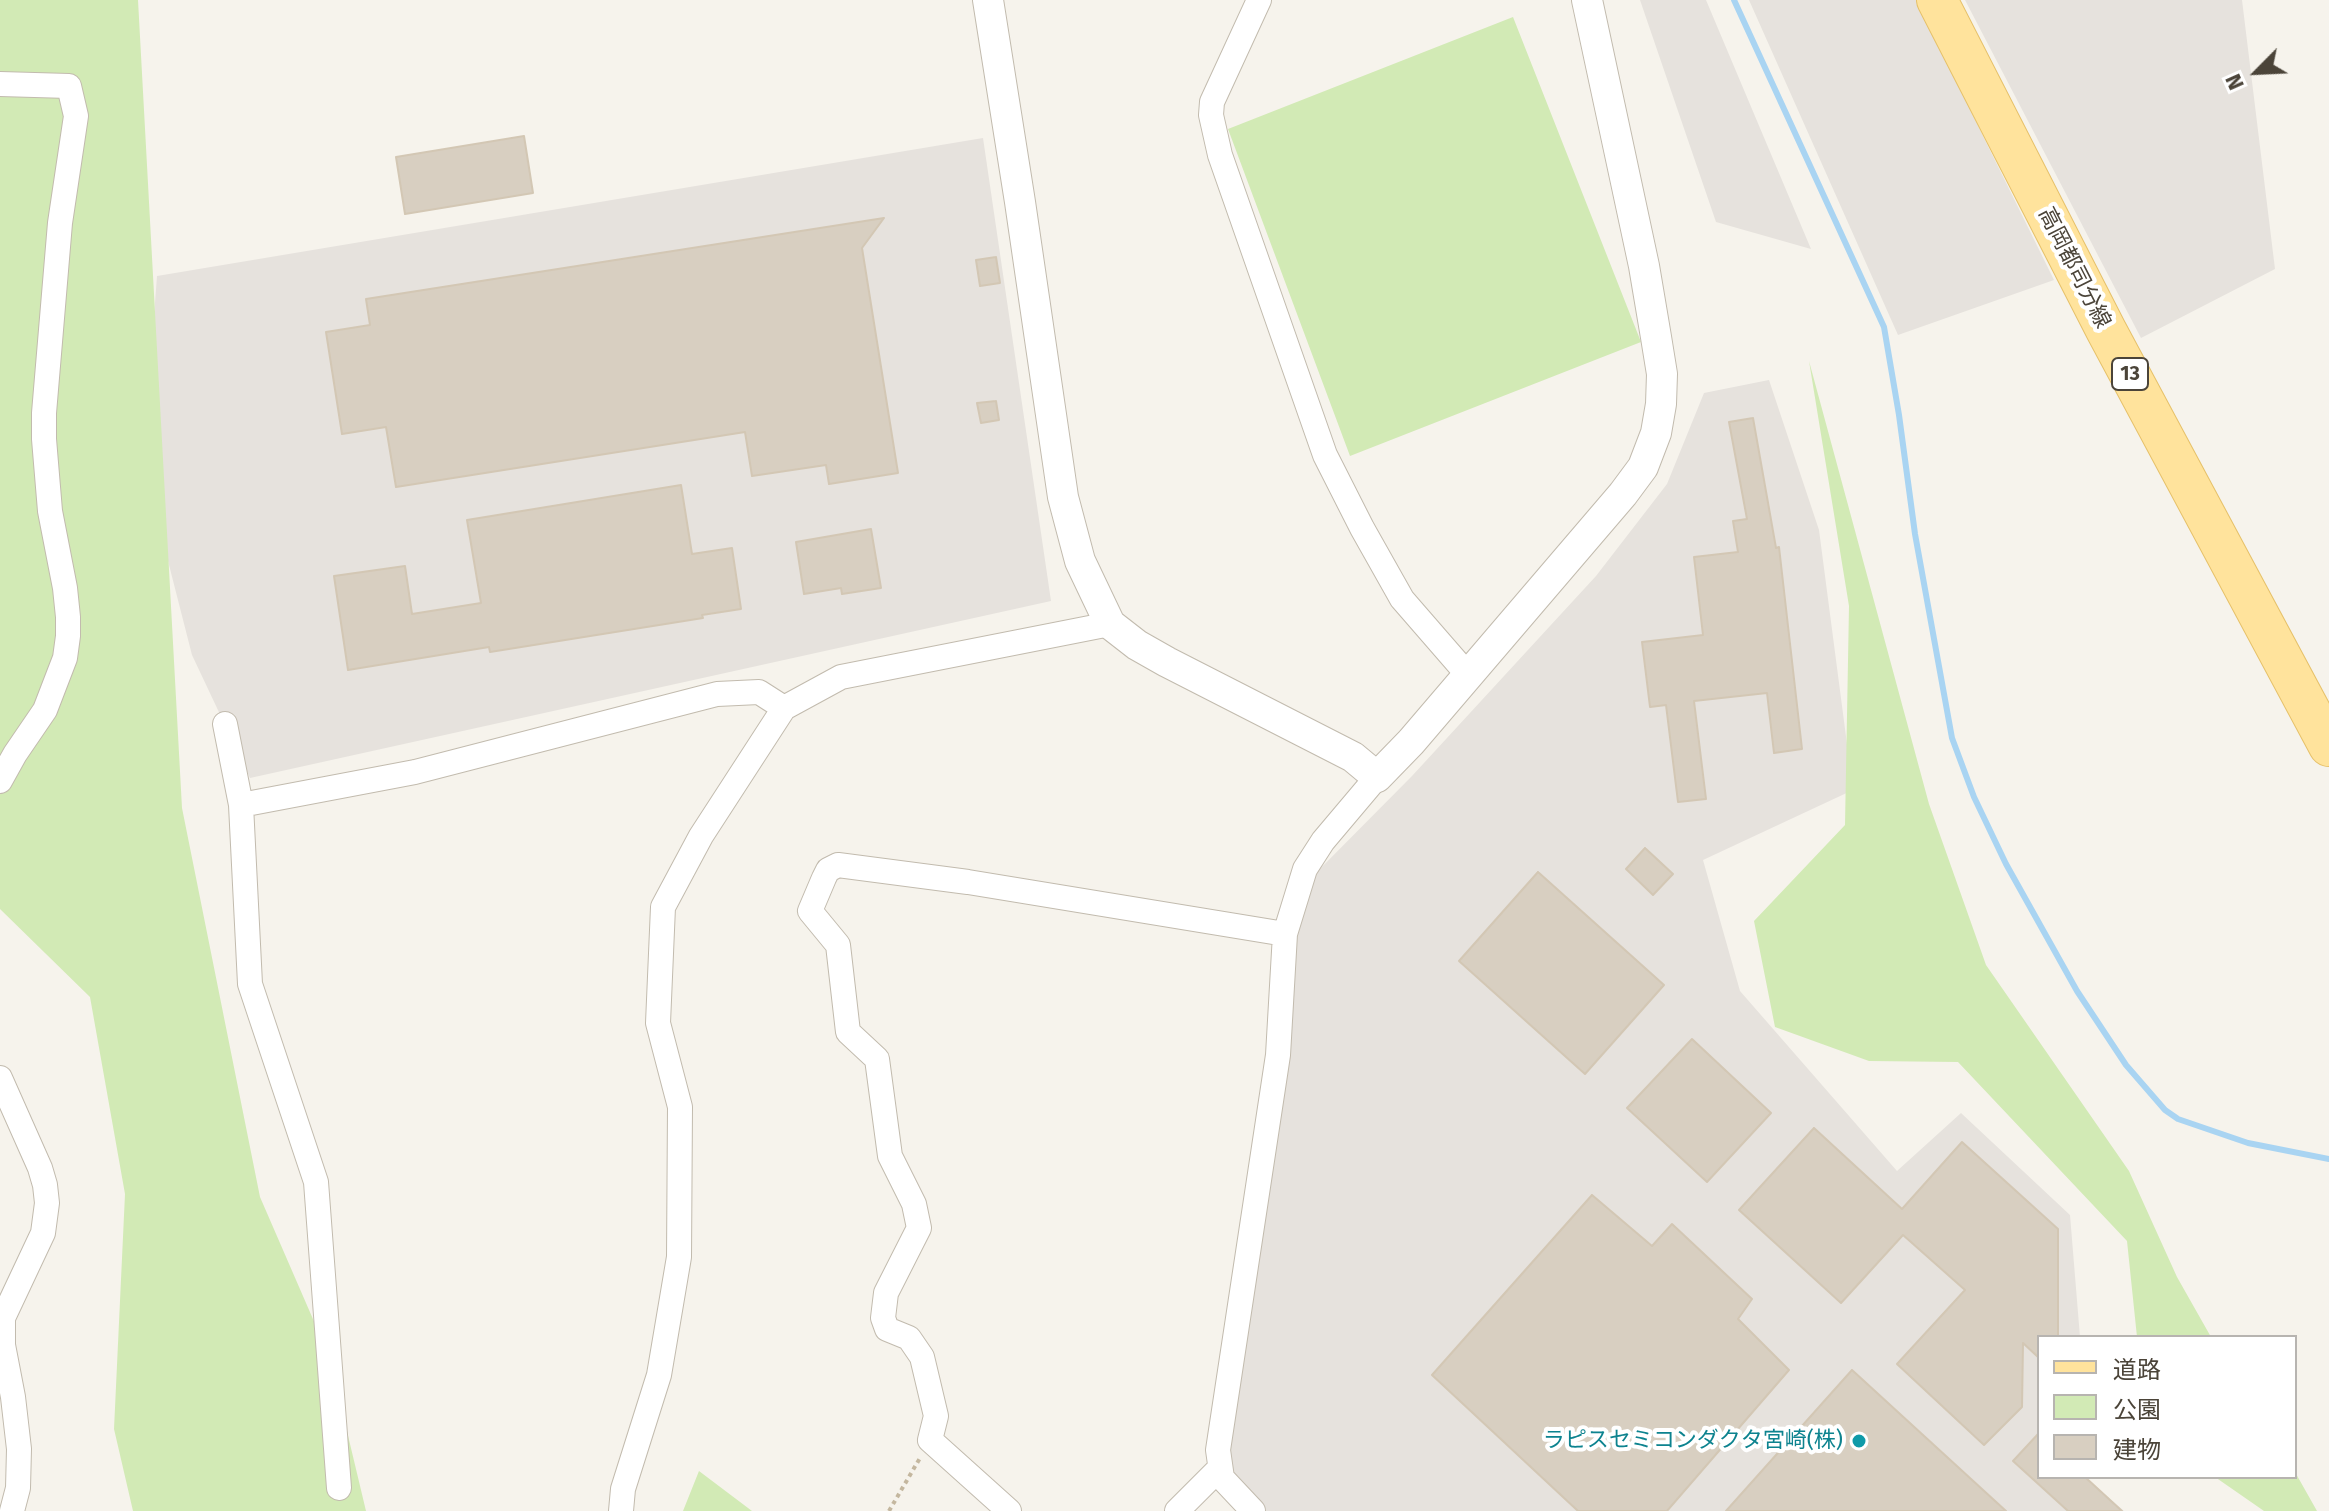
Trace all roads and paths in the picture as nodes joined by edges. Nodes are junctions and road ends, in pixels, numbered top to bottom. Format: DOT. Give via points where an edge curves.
graph roads {
  1 [pos="988,0"];
  2 [pos="1259,0"];
  3 [pos="1587,0"];
  4 [pos="1937,0"];
  5 [pos="0,84"];
  6 [pos="1110,624"];
  7 [pos="1468,675"];
  8 [pos="784,708"];
  9 [pos="225,724"];
  10 [pos="2329,746"];
  11 [pos="1377,777"];
  12 [pos="0,781"];
  13 [pos="241,805"];
  14 [pos="1285,934"];
  15 [pos="0,1078"];
  16 [pos="930,1440"];
  17 [pos="1220,1468"];
  18 [pos="339,1488"];
  19 [pos="12,1511"];
  20 [pos="621,1511"];
  21 [pos="889,1511"];
  22 [pos="1009,1511"];
  23 [pos="1177,1511"];
  24 [pos="1253,1511"];
  1 -- 6 [label="street" via="1063,497 1080,561"];
  2 -- 7 [label="street" via="1212,102 1220,155 1325,455 1402,599"];
  3 -- 7 [label="street" via="1662,374 1656,433 1643,467"];
  4 -- 10 [label="main road, 高岡都司分線 / 13"];
  5 -- 12 [label="street" via="69,86 76,116 60,223 44,439 68,636 45,710"];
  6 -- 8 [label="street" via="841,677"];
  6 -- 11 [label="street" via="1167,662 1353,757"];
  7 -- 11 [label="street"];
  8 -- 13 [label="street" via="759,692 717,694 415,772"];
  8 -- 20 [label="street" via="701,836 663,907 658,1023 680,1107 679,1257 659,1375"];
  9 -- 13 [label="street"];
  11 -- 14 [label="street" via="1305,869"];
  13 -- 18 [label="street" via="250,984 316,1182"];
  14 -- 16 [label="street" via="968,882 838,865 828,870 810,911 838,945 848,1032 877,1059 890,1156 914,1204 919,1228 886,1293 883,1318 887,1329 909,1338 922,1357 936,1416"];
  14 -- 17 [label="street" via="1278,1055 1218,1450"];
  15 -- 19 [label="street" via="40,1168 47,1203 43,1233 3,1318 19,1449"];
  16 -- 21 [label="path"];
  16 -- 22 [label="street"];
  17 -- 23 [label="street"];
  17 -- 24 [label="street" via="1222,1478"];
}
